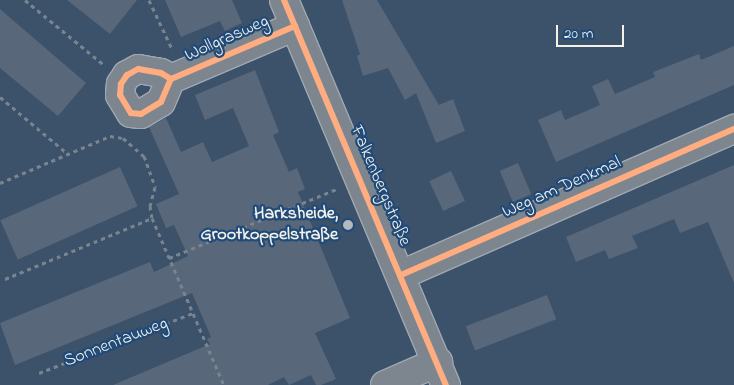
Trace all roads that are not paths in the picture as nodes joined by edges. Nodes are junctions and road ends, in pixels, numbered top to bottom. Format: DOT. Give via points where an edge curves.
graph roads {
  1 [pos="284,0"];
  2 [pos="294,26"];
  3 [pos="177,77"];
  4 [pos="734,129"];
  5 [pos="401,275"];
  6 [pos="442,374"];
  7 [pos="385,385"];
  1 -- 2 [label="street, Falkenbergstraße"];
  2 -- 3 [label="street, Wollgrasweg"];
  2 -- 5 [label="street, Falkenbergstraße"];
  3 -- 3 [label="street, Wollgrasweg" via="161,102 141,114 131,113 120,96 124,79 138,69"];
  4 -- 5 [label="street, Weg am Denkmal"];
  5 -- 6 [label="street, Falkenbergstraße"];
  6 -- 7 [label="street"];
}
